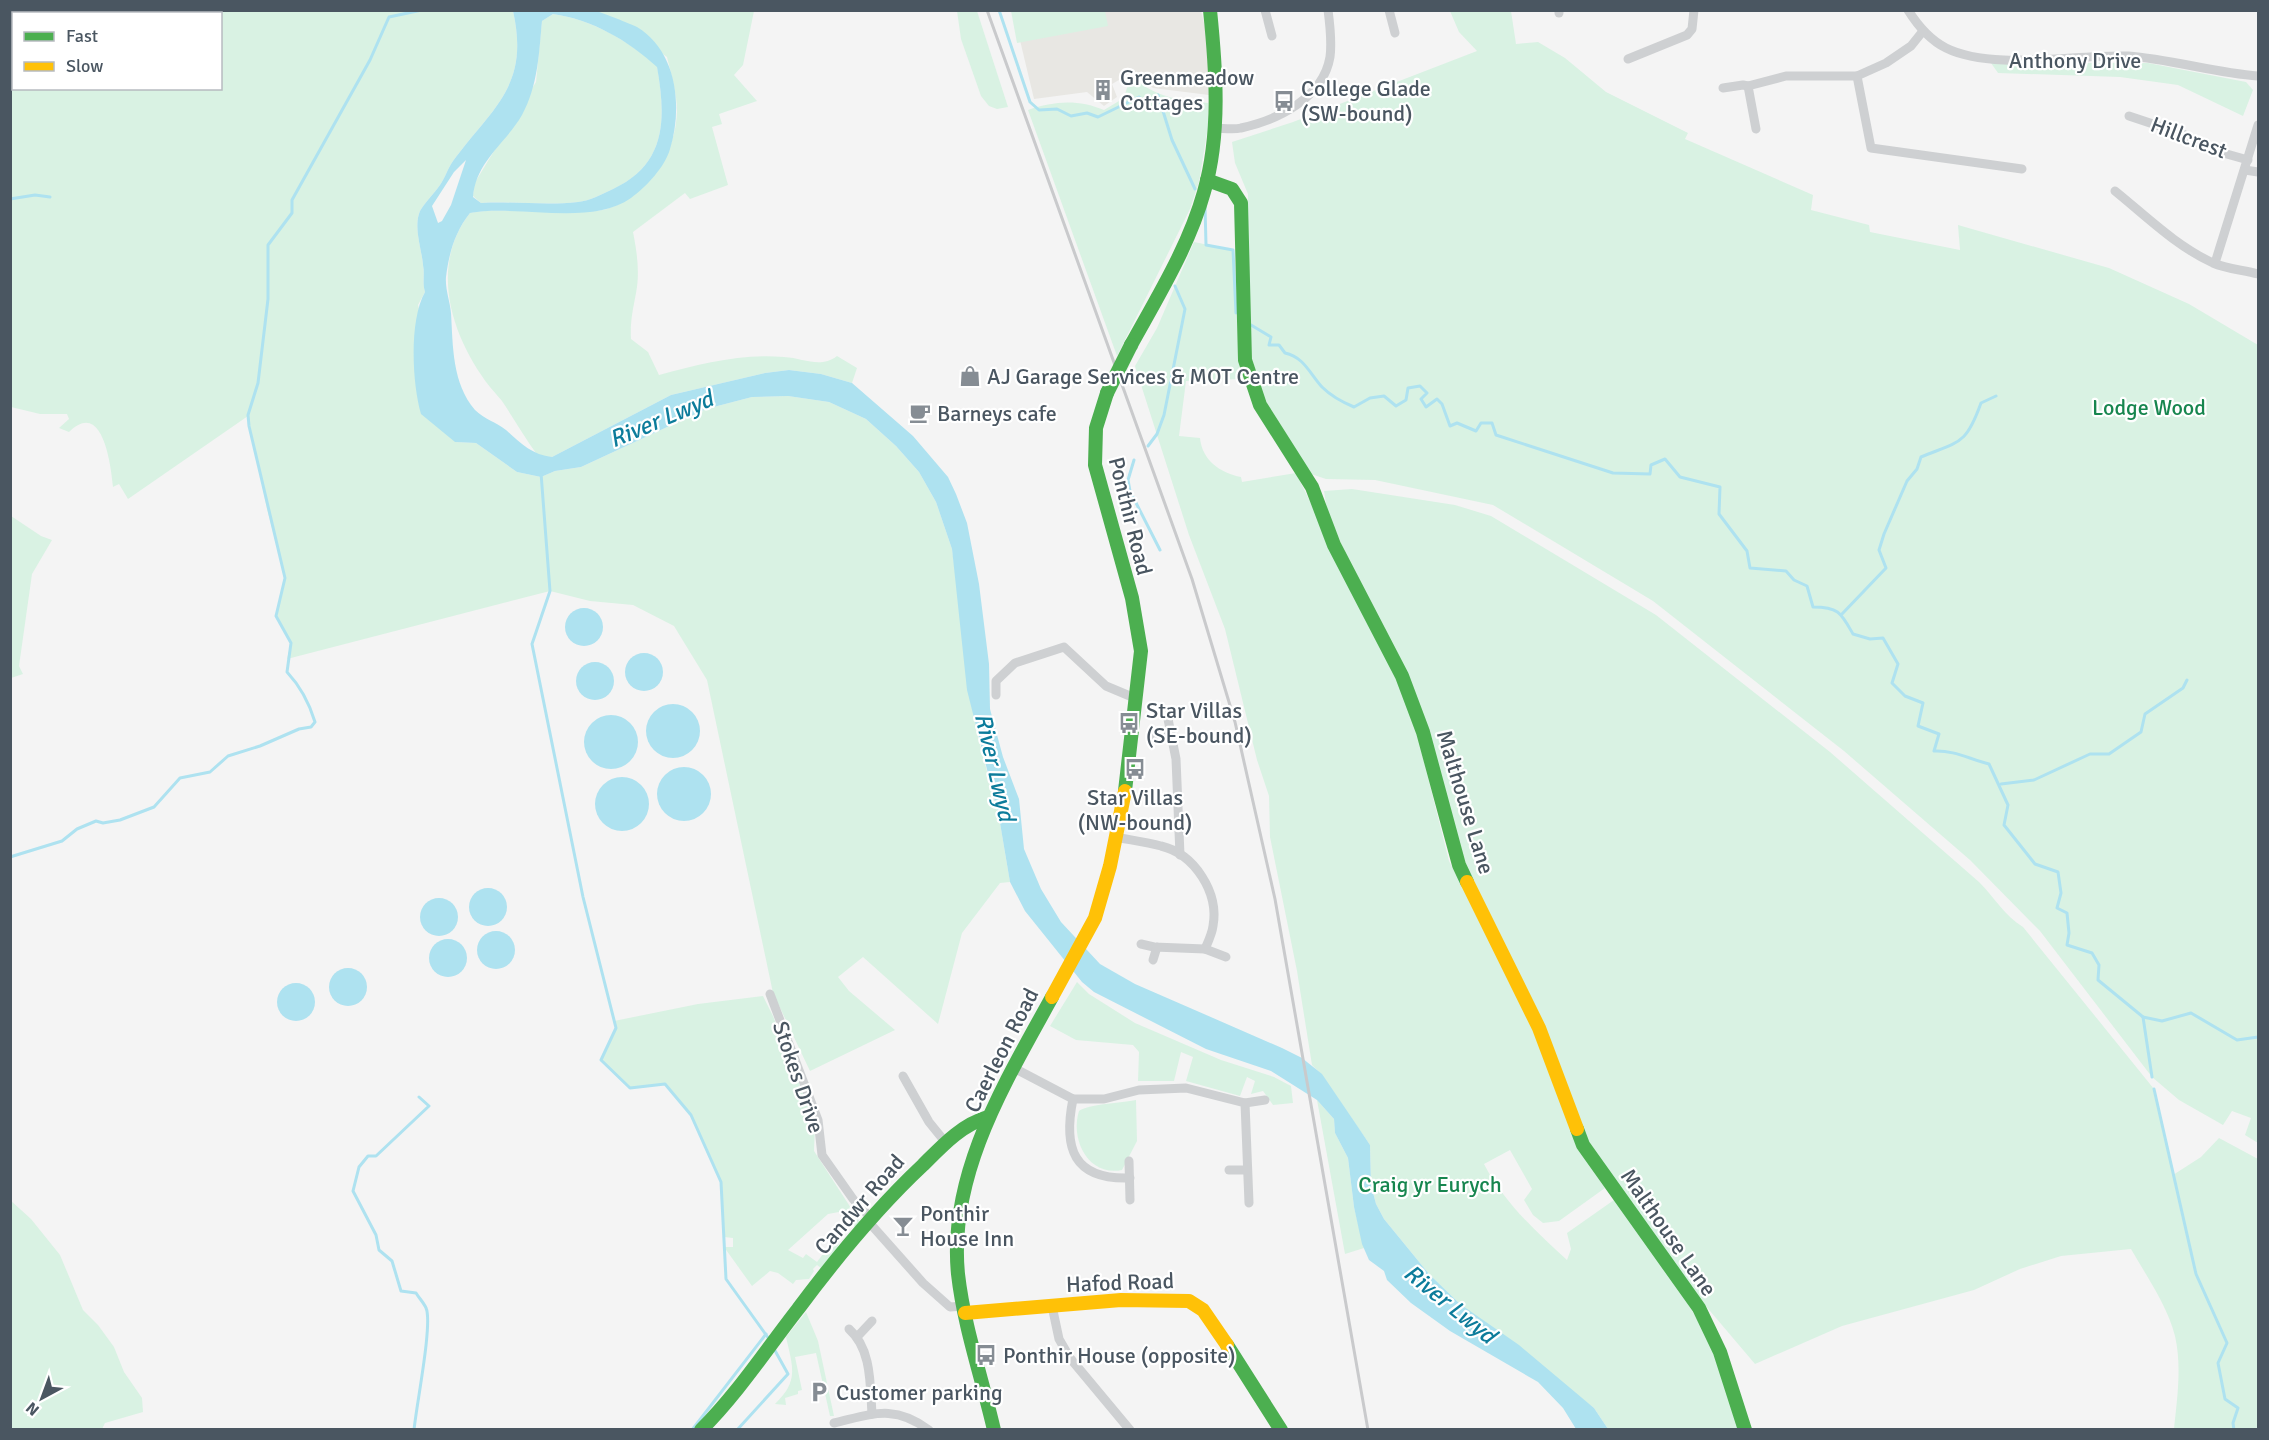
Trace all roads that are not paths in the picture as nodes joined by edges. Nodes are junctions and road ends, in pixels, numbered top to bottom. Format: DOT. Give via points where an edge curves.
graph roads {
  1 [pos="1210,10"];
  2 [pos="1265,10"];
  3 [pos="1328,10"];
  4 [pos="1389,10"];
  5 [pos="1694,10"];
  6 [pos="1908,10"];
  7 [pos="1923,31"];
  8 [pos="1395,33"];
  9 [pos="1272,36"];
  10 [pos="1628,59"];
  11 [pos="1857,76"];
  12 [pos="2259,76"];
  13 [pos="1748,86"];
  14 [pos="1723,88"];
  15 [pos="2129,116"];
  16 [pos="2259,125"];
  17 [pos="1214,128"];
  18 [pos="1756,129"];
  19 [pos="2248,160"];
  20 [pos="2022,169"];
  21 [pos="2245,170"];
  22 [pos="2259,172"];
  23 [pos="1207,180"];
  24 [pos="2115,192"];
  25 [pos="2215,264"];
  26 [pos="2259,274"];
  27 [pos="996,695"];
  28 [pos="1137,699"];
  29 [pos="1168,719"];
  30 [pos="1169,733"];
  31 [pos="1151,739"];
  32 [pos="1115,837"];
  33 [pos="1180,855"];
  34 [pos="1082,941"];
  35 [pos="1141,944"];
  36 [pos="1157,947"];
  37 [pos="1205,948"];
  38 [pos="1226,957"];
  39 [pos="1153,960"];
  40 [pos="770,994"];
  41 [pos="1014,1068"];
  42 [pos="903,1076"];
  43 [pos="1073,1099"];
  44 [pos="1265,1100"];
  45 [pos="1245,1103"];
  46 [pos="988,1117"];
  47 [pos="946,1143"];
  48 [pos="1129,1161"];
  49 [pos="1229,1170"];
  50 [pos="1247,1170"];
  51 [pos="1130,1178"];
  52 [pos="1130,1200"];
  53 [pos="1249,1203"];
  54 [pos="869,1219"];
  55 [pos="1052,1306"];
  56 [pos="965,1310"];
  57 [pos="872,1321"];
  58 [pos="849,1329"];
  59 [pos="857,1337"];
  60 [pos="872,1414"];
  61 [pos="834,1424"];
  62 [pos="701,1430"];
  63 [pos="929,1430"];
  64 [pos="994,1430"];
  65 [pos="1130,1430"];
  66 [pos="1281,1430"];
  67 [pos="1745,1430"];
  1 -- 17 [label="street, Ponthir Road" via="1216,84"];
  2 -- 9 [label="street"];
  3 -- 17 [label="street" via="1330,56 1317,86 1303,101 1272,118 1240,128"];
  4 -- 8 [label="street"];
  5 -- 10 [label="street" via="1688,35"];
  6 -- 7 [label="street, Anthony Drive"];
  7 -- 11 [label="street" via="1911,46"];
  7 -- 12 [label="street, Anthony Drive" via="1946,48 1971,57 2130,57"];
  11 -- 13 [label="street" via="1786,76"];
  11 -- 20 [label="street" via="1871,148"];
  13 -- 14 [label="street"];
  13 -- 18 [label="street"];
  15 -- 19 [label="street, Hillcrest" via="2183,134 2209,149"];
  16 -- 19 [label="street"];
  17 -- 23 [label="street, Ponthir Road"];
  19 -- 21 [label="street"];
  21 -- 22 [label="street"];
  21 -- 25 [label="street"];
  23 -- 28 [label="street, Ponthir Road, bridge" via="1198,213 1107,393 1092,441 1140,637"];
  23 -- 67 [label="street, Malthouse Lane" via="1225,184 1238,195 1240,203 1245,360 1260,405 1312,487 1338,554 1402,676 1423,732 1459,865 1539,1028 1583,1145 1699,1308 1720,1352"];
  24 -- 25 [label="street" via="2181,244"];
  25 -- 26 [label="street"];
  27 -- 28 [label="street" via="996,681 1015,663 1064,647 1106,686"];
  28 -- 32 [label="street, Ponthir Road"];
  29 -- 30 [label="street"];
  30 -- 31 [label="street"];
  30 -- 33 [label="street" via="1179,791"];
  32 -- 33 [label="street" via="1163,846"];
  32 -- 34 [label="street, Ponthir Road" via="1102,898"];
  33 -- 37 [label="street" via="1198,870 1209,890 1213,927"];
  34 -- 41 [label="street, Caerleon Road"];
  35 -- 36 [label="street"];
  36 -- 37 [label="street"];
  36 -- 39 [label="street"];
  37 -- 38 [label="street"];
  40 -- 54 [label="street, Stokes Drive" via="818,1120 822,1155"];
  41 -- 43 [label="street"];
  41 -- 46 [label="street, Caerleon Road"];
  42 -- 47 [label="street"];
  43 -- 45 [label="street" via="1104,1099 1139,1090 1186,1088"];
  43 -- 51 [label="street" via="1070,1150 1092,1171 1110,1179"];
  44 -- 45 [label="street"];
  45 -- 50 [label="street"];
  46 -- 47 [label="street, Candwr Road" via="975,1120"];
  46 -- 56 [label="street, Caerleon Road" via="959,1227 957,1252"];
  47 -- 54 [label="street, Candwr Road"];
  48 -- 51 [label="street"];
  49 -- 50 [label="street"];
  50 -- 53 [label="street"];
  51 -- 52 [label="street"];
  54 -- 56 [label="street, Stokes Drive" via="930,1289 950,1307"];
  54 -- 62 [label="street, Candwr Road" via="724,1407"];
  55 -- 56 [label="street, Hafod Road"];
  55 -- 65 [label="street" via="1059,1339 1070,1358"];
  55 -- 66 [label="street, Hafod Road" via="1121,1300 1189,1301 1215,1325"];
  56 -- 64 [label="street, Caerleon Road"];
  57 -- 59 [label="street"];
  58 -- 59 [label="street"];
  59 -- 60 [label="street" via="869,1374"];
  60 -- 61 [label="street"];
  60 -- 63 [label="street" via="906,1415"];
}
